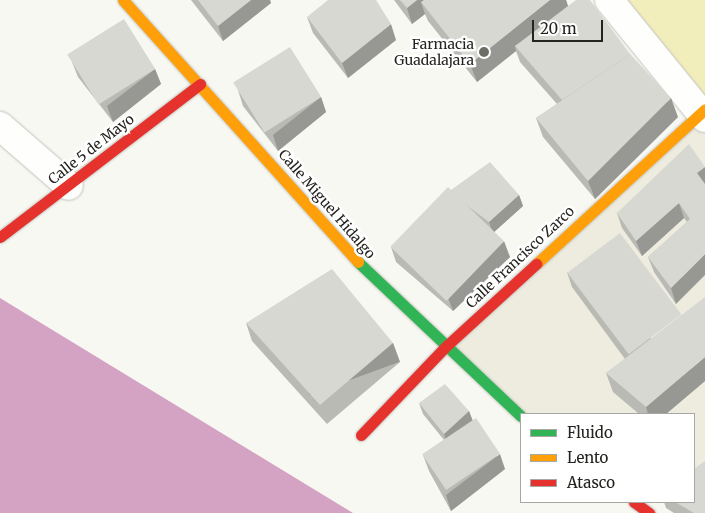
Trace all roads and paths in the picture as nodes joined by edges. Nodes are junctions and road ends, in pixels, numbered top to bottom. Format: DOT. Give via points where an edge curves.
graph roads {
  1 [pos="122,0"];
  2 [pos="609,0"];
  3 [pos="200,84"];
  4 [pos="703,113"];
  5 [pos="0,126"];
  6 [pos="69,186"];
  7 [pos="0,237"];
  8 [pos="444,348"];
  9 [pos="520,415"];
  10 [pos="361,435"];
  11 [pos="635,503"];
  12 [pos="649,513"];
  1 -- 3 [label="street, Calle Miguel Hidalgo"];
  2 -- 4 [label="street"];
  3 -- 6 [label="street, Calle 5 de Mayo"];
  3 -- 8 [label="street, Calle Miguel Hidalgo" via="372,278"];
  4 -- 8 [label="street, Calle Francisco Zarco"];
  5 -- 6 [label="street"];
  6 -- 7 [label="street, Calle 5 de Mayo"];
  8 -- 9 [label="street, Calle Miguel Hidalgo"];
  8 -- 10 [label="street, Calle Francisco Zarco"];
  11 -- 12 [label="street"];
}
